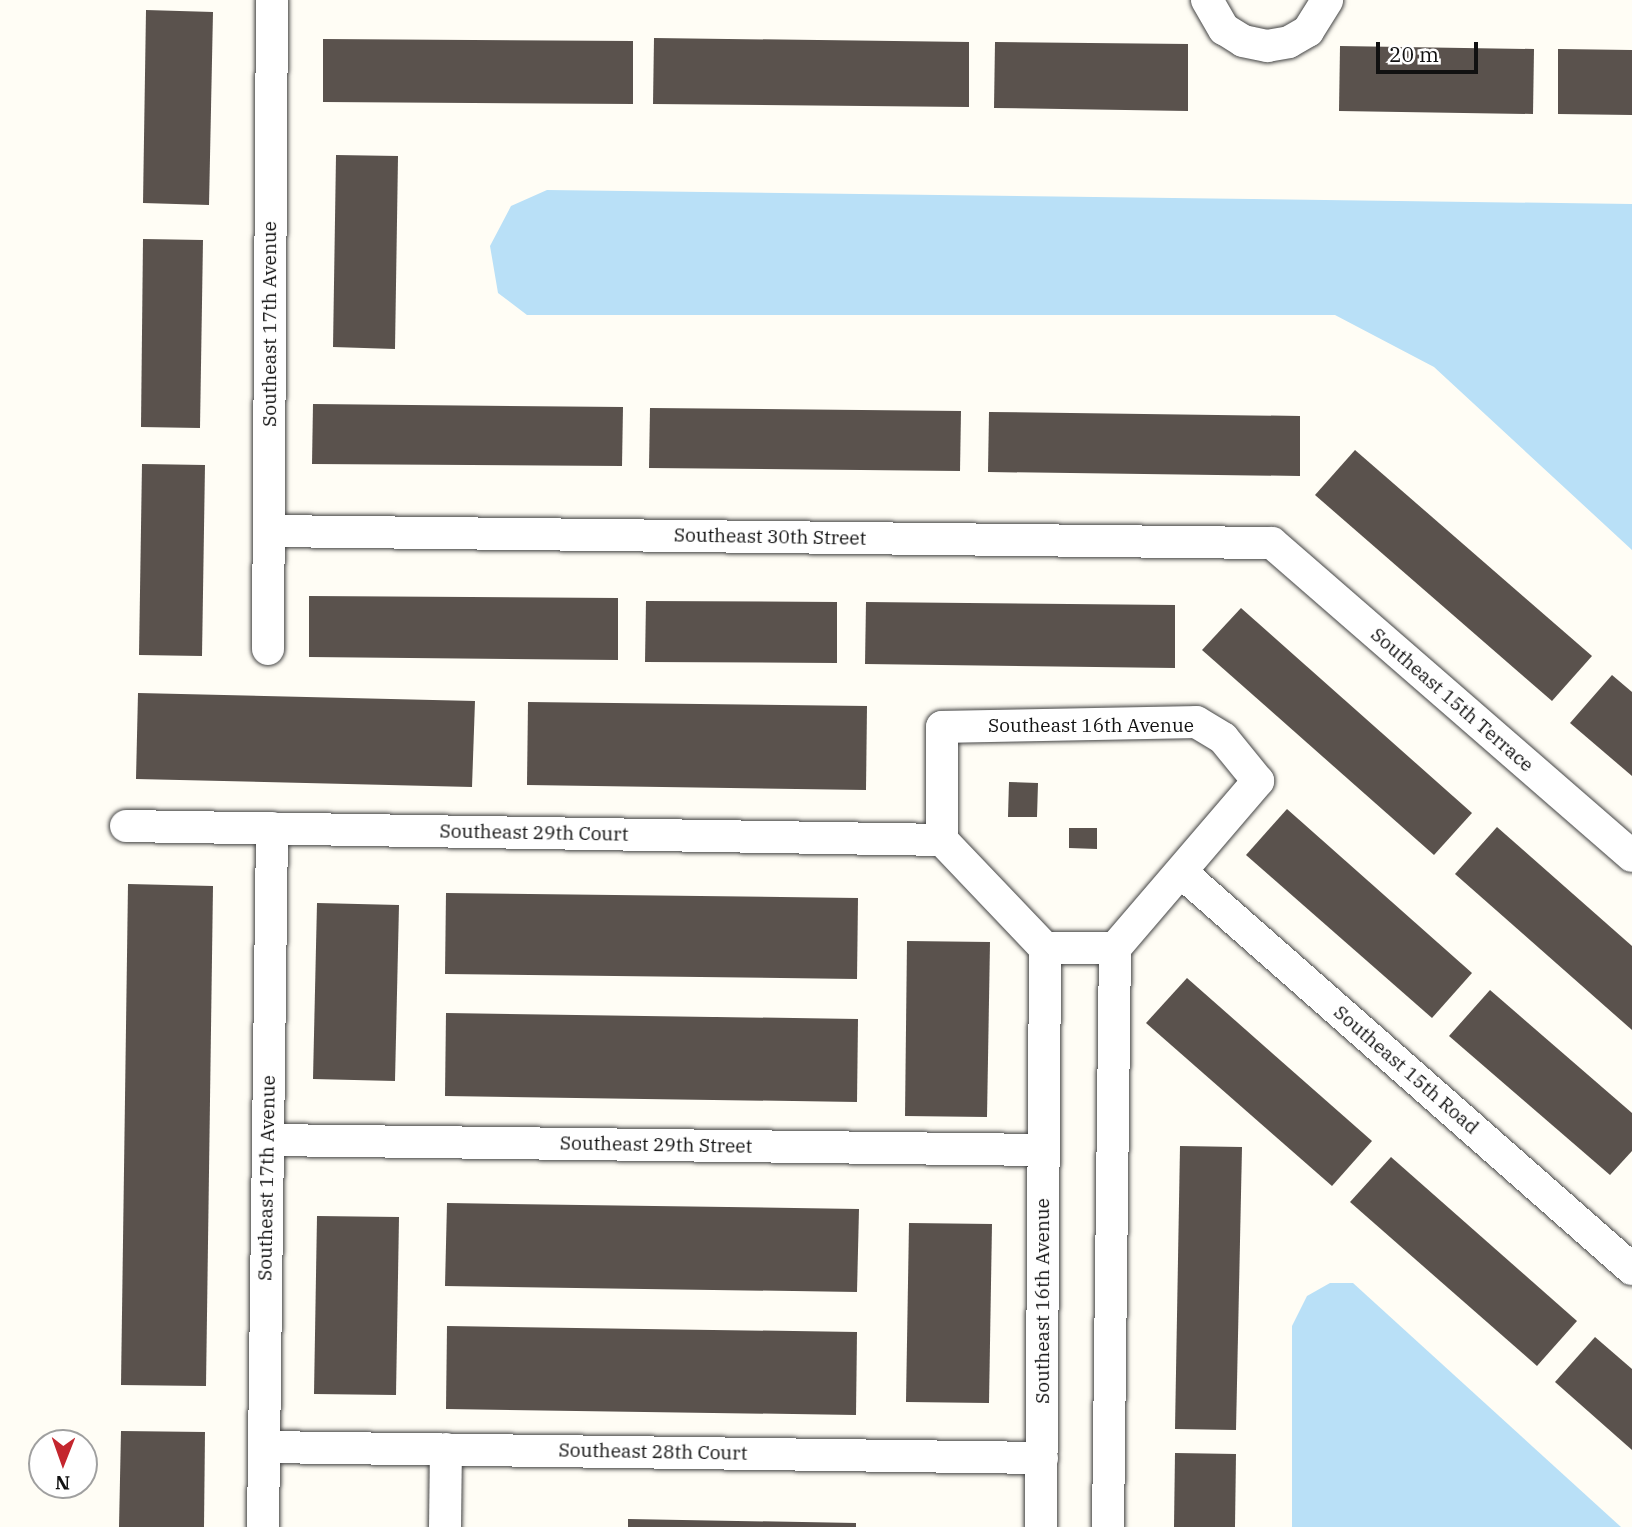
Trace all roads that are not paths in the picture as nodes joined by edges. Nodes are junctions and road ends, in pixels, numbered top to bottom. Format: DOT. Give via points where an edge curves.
graph roads {
  1 [pos="272,0"];
  2 [pos="1207,0"];
  3 [pos="1327,0"];
  4 [pos="269,531"];
  5 [pos="1272,543"];
  6 [pos="268,649"];
  7 [pos="126,826"];
  8 [pos="272,828"];
  9 [pos="942,840"];
  10 [pos="1632,856"];
  11 [pos="1181,872"];
  12 [pos="1045,948"];
  13 [pos="1115,948"];
  14 [pos="268,1140"];
  15 [pos="1044,1150"];
  16 [pos="1632,1269"];
  17 [pos="264,1447"];
  18 [pos="446,1449"];
  19 [pos="1042,1458"];
  20 [pos="263,1527"];
  21 [pos="445,1527"];
  22 [pos="1041,1527"];
  23 [pos="1108,1527"];
  1 -- 4 [label="street, Southeast 17th Avenue"];
  2 -- 3 [label="street" via="1224,29 1243,41 1267,46 1289,42 1308,31"];
  4 -- 5 [label="street, Southeast 30th Street"];
  4 -- 6 [label="street, Southeast 17th Avenue"];
  5 -- 10 [label="street, Southeast 15th Terrace"];
  7 -- 8 [label="street, Southeast 29th Court"];
  8 -- 9 [label="street, Southeast 29th Court"];
  8 -- 14 [label="street, Southeast 17th Avenue"];
  9 -- 11 [label="street, Southeast 16th Avenue" via="943,727 1196,722 1223,738 1258,781"];
  9 -- 12 [label="street"];
  11 -- 13 [label="street, Southeast 16th Avenue"];
  11 -- 16 [label="street, Southeast 15th Road"];
  12 -- 13 [label="street"];
  12 -- 15 [label="street, Southeast 16th Avenue"];
  13 -- 23 [label="street"];
  14 -- 15 [label="street, Southeast 29th Street"];
  14 -- 17 [label="street, Southeast 17th Avenue"];
  15 -- 19 [label="street, Southeast 16th Avenue"];
  17 -- 18 [label="street, Southeast 28th Court"];
  17 -- 20 [label="street, Southeast 17th Avenue"];
  18 -- 19 [label="street, Southeast 28th Court"];
  18 -- 21 [label="street"];
  19 -- 22 [label="street, Southeast 16th Avenue"];
}
